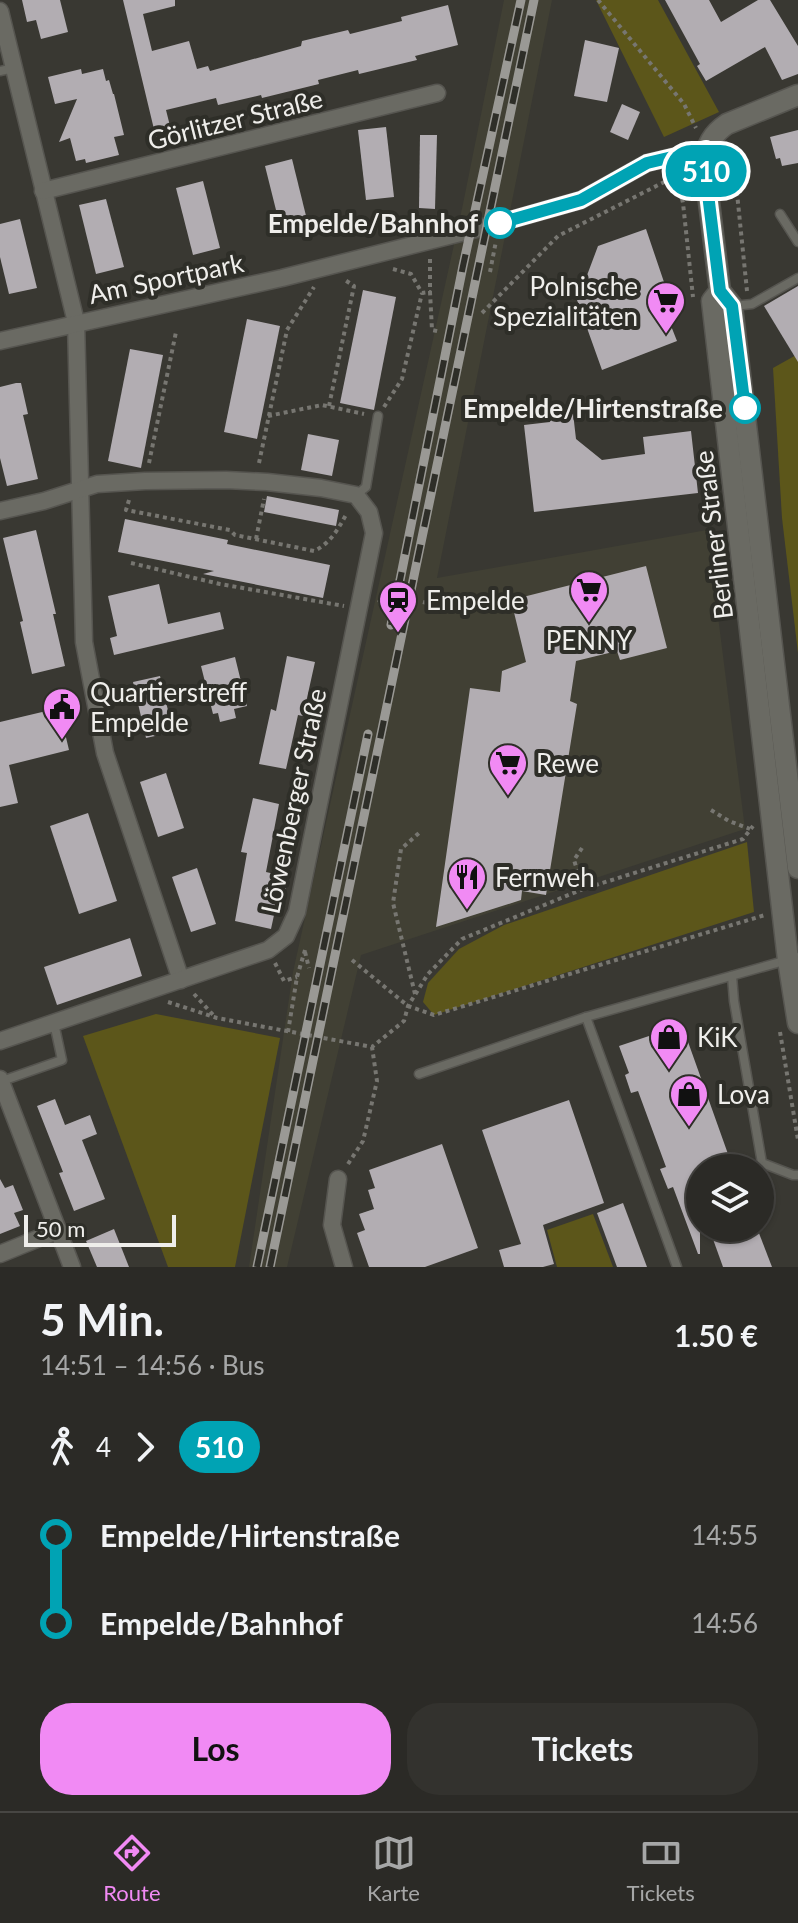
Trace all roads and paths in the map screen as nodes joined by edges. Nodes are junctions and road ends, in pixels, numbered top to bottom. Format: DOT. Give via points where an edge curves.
graph roads {
  1 [pos="598,0"];
  2 [pos="0,11"];
  3 [pos="7,70"];
  4 [pos="437,93"];
  5 [pos="798,95"];
  6 [pos="732,144"];
  7 [pos="705,156"];
  8 [pos="43,191"];
  9 [pos="780,214"];
  10 [pos="500,223"];
  11 [pos="429,240"];
  12 [pos="798,242"];
  13 [pos="390,268"];
  14 [pos="490,272"];
  15 [pos="359,275"];
  16 [pos="282,278"];
  17 [pos="798,278"];
  18 [pos="430,292"];
  19 [pos="422,293"];
  20 [pos="726,298"];
  21 [pos="482,313"];
  22 [pos="76,322"];
  23 [pos="176,332"];
  24 [pos="441,332"];
  25 [pos="278,339"];
  26 [pos="0,341"];
  27 [pos="285,341"];
  28 [pos="158,382"];
  29 [pos="165,383"];
  30 [pos="329,406"];
  31 [pos="267,411"];
  32 [pos="378,416"];
  33 [pos="139,481"];
  34 [pos="262,482"];
  35 [pos="79,490"];
  36 [pos="356,495"];
  37 [pos="0,511"];
  38 [pos="256,539"];
  39 [pos="131,563"];
  40 [pos="458,597"];
  41 [pos="423,602"];
  42 [pos="358,609"];
  43 [pos="711,810"];
  44 [pos="772,822"];
  45 [pos="750,829"];
  46 [pos="419,833"];
  47 [pos="582,848"];
  48 [pos="798,868"];
  49 [pos="583,889"];
  50 [pos="765,915"];
  51 [pos="268,950"];
  52 [pos="793,959"];
  53 [pos="352,960"];
  54 [pos="309,968"];
  55 [pos="732,976"];
  56 [pos="297,977"];
  57 [pos="181,980"];
  58 [pos="141,994"];
  59 [pos="415,994"];
  60 [pos="408,1006"];
  61 [pos="586,1017"];
  62 [pos="217,1018"];
  63 [pos="54,1023"];
  64 [pos="798,1023"];
  65 [pos="288,1032"];
  66 [pos="0,1041"];
  67 [pos="372,1047"];
  68 [pos="419,1074"];
  69 [pos="0,1080"];
  70 [pos="798,1175"];
  71 [pos="338,1179"];
  72 [pos="59,1230"];
  73 [pos="0,1254"];
  74 [pos="72,1267"];
  75 [pos="344,1267"];
  76 [pos="677,1267"];
  1 -- 7 [label="path" via="684,104"];
  2 -- 3 [label="street"];
  3 -- 8 [label="street"];
  4 -- 8 [label="street, Görlitzer Straße"];
  5 -- 7 [label="street" via="727,124 709,141"];
  6 -- 7 [label="path"];
  7 -- 10 [label="street, Am Sportpark" via="647,163 581,200"];
  7 -- 20 [label="street"];
  7 -- 21 [label="path" via="558,236"];
  8 -- 22 [label="street"];
  9 -- 12 [label="lane"];
  10 -- 11 [label="street, Am Sportpark"];
  10 -- 14 [label="path"];
  11 -- 16 [label="street, Am Sportpark"];
  11 -- 18 [label="path"];
  13 -- 19 [label="path" via="411,274"];
  15 -- 30 [label="path" via="344,279 354,286"];
  16 -- 22 [label="street, Am Sportpark"];
  16 -- 27 [label="path" via="286,293 315,286"];
  17 -- 20 [label="lane" via="752,304"];
  18 -- 19 [label="path"];
  18 -- 24 [label="path" via="432,330"];
  19 -- 32 [label="path" via="402,379"];
  20 -- 44 [label="street, Berliner Straße" via="712,301"];
  20 -- 48 [label="street, Berliner Straße"];
  22 -- 26 [label="street, Am Sportpark"];
  22 -- 35 [label="street"];
  23 -- 29 [label="path"];
  25 -- 27 [label="path"];
  27 -- 31 [label="path"];
  28 -- 29 [label="path"];
  29 -- 33 [label="path"];
  30 -- 31 [label="path"];
  30 -- 32 [label="path"];
  31 -- 34 [label="path"];
  32 -- 36 [label="lane" via="366,487"];
  33 -- 34 [label="street"];
  33 -- 35 [label="street"];
  33 -- 38 [label="path" via="126,510"];
  34 -- 36 [label="street"];
  34 -- 38 [label="path"];
  35 -- 37 [label="street"];
  35 -- 57 [label="street" via="84,642 105,753"];
  36 -- 38 [label="path" via="333,538 314,551"];
  36 -- 42 [label="street, Löwenberger Straße" via="369,512 374,533"];
  39 -- 42 [label="path"];
  40 -- 41 [label="path" via="438,606"];
  42 -- 51 [label="street, Löwenberger Straße" via="297,912 286,936"];
  43 -- 45 [label="path"];
  44 -- 45 [label="path"];
  44 -- 52 [label="street, Berliner Straße"];
  45 -- 49 [label="path" via="743,839"];
  46 -- 59 [label="path" via="401,849 393,903"];
  47 -- 49 [label="path" via="574,860"];
  49 -- 59 [label="path" via="462,939"];
  50 -- 60 [label="path" via="434,1015"];
  51 -- 56 [label="path" via="284,981"];
  51 -- 57 [label="street, Löwenberger Straße"];
  52 -- 55 [label="lane"];
  52 -- 64 [label="street, Berliner Straße"];
  53 -- 60 [label="path"];
  54 -- 56 [label="path" via="305,950"];
  55 -- 61 [label="lane"];
  55 -- 70 [label="lane" via="762,1163"];
  56 -- 65 [label="path"];
  57 -- 58 [label="street, Löwenberger Straße"];
  57 -- 62 [label="path"];
  58 -- 62 [label="path"];
  58 -- 63 [label="street, Löwenberger Straße"];
  59 -- 60 [label="path"];
  60 -- 67 [label="path" via="404,1021"];
  61 -- 68 [label="lane"];
  61 -- 76 [label="lane"];
  62 -- 65 [label="path"];
  63 -- 66 [label="street, Löwenberger Straße"];
  63 -- 69 [label="lane" via="62,1060"];
  65 -- 67 [label="path"];
  67 -- 71 [label="path" via="377,1081 363,1141"];
  69 -- 72 [label="street"];
  71 -- 75 [label="street" via="332,1225"];
  72 -- 73 [label="street"];
  72 -- 74 [label="street"];
}
